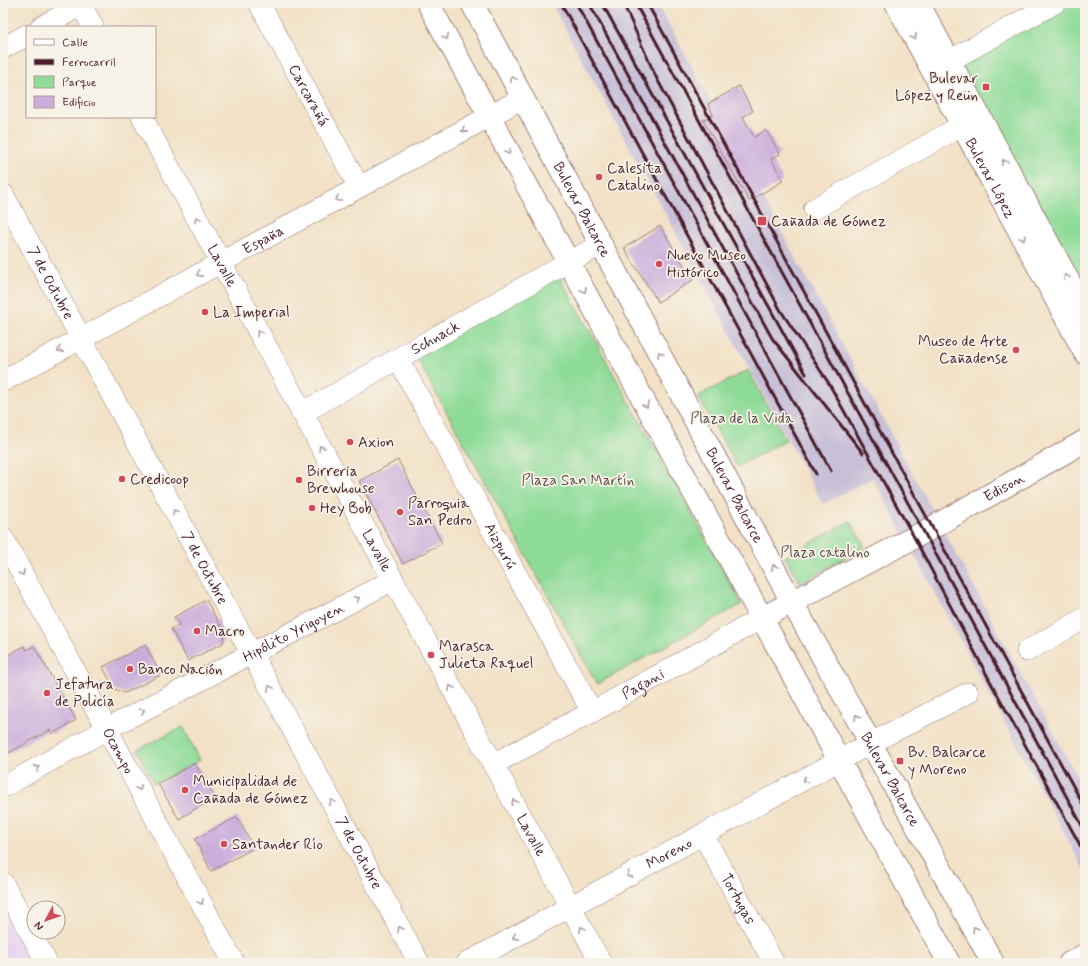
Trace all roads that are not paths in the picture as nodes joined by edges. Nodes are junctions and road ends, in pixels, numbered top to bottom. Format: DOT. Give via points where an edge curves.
graph roads {
  1 [pos="259,3"];
  2 [pos="428,3"];
  3 [pos="472,3"];
  4 [pos="896,3"];
  5 [pos="918,3"];
  6 [pos="1055,3"];
  7 [pos="82,4"];
  8 [pos="43,26"];
  9 [pos="93,26"];
  10 [pos="26,36"];
  11 [pos="3,48"];
  12 [pos="940,65"];
  13 [pos="523,98"];
  14 [pos="489,116"];
  15 [pos="143,118"];
  16 [pos="971,121"];
  17 [pos="359,187"];
  18 [pos="3,194"];
  19 [pos="814,209"];
  20 [pos="601,245"];
  21 [pos="220,262"];
  22 [pos="568,262"];
  23 [pos="1085,311"];
  24 [pos="81,338"];
  25 [pos="1085,353"];
  26 [pos="398,359"];
  27 [pos="3,381"];
  28 [pos="302,413"];
  29 [pos="1085,441"];
  30 [pos="3,538"];
  31 [pos="393,580"];
  32 [pos="792,602"];
  33 [pos="762,618"];
  34 [pos="1085,618"];
  35 [pos="1026,651"];
  36 [pos="252,654"];
  37 [pos="968,693"];
  38 [pos="592,712"];
  39 [pos="107,729"];
  40 [pos="871,743"];
  41 [pos="839,761"];
  42 [pos="493,764"];
  43 [pos="3,787"];
  44 [pos="703,835"];
  45 [pos="3,883"];
  46 [pos="570,907"];
  47 [pos="1085,955"];
  48 [pos="46,963"];
  49 [pos="234,963"];
  50 [pos="419,963"];
  51 [pos="467,963"];
  52 [pos="601,963"];
  53 [pos="774,963"];
  54 [pos="949,963"];
  55 [pos="994,963"];
  56 [pos="1070,963"];
  1 -- 17 [label="street, Carcarañá"];
  2 -- 14 [label="main road, one-way"];
  13 -- 3 [label="main road, Bulevar Balcarce, one-way"];
  4 -- 12 [label="main road, Bulevar López, one-way"];
  5 -- 12 [label="main road, Bulevar López"];
  6 -- 12 [label="street"];
  7 -- 8 [label="street"];
  7 -- 9 [label="street"];
  10 -- 11 [label="street"];
  12 -- 16 [label="main road, Bulevar López"];
  13 -- 14 [label="street, España"];
  13 -- 20 [label="main road, Bulevar Balcarce"];
  14 -- 17 [label="street, España, one-way"];
  14 -- 22 [label="main road, one-way"];
  21 -- 15 [label="street, Lavalle, one-way"];
  16 -- 19 [label="street"];
  23 -- 16 [label="main road, Bulevar López, one-way"];
  16 -- 25 [label="main road, Bulevar López, one-way"];
  17 -- 21 [label="street, España, one-way"];
  18 -- 24 [label="street, 7 de Octubre"];
  20 -- 22 [label="street, Schnack"];
  32 -- 20 [label="main road, Bulevar Balcarce, one-way"];
  21 -- 24 [label="street, España, one-way"];
  28 -- 21 [label="street, Lavalle, one-way"];
  22 -- 26 [label="street, Schnack"];
  22 -- 33 [label="main road, one-way"];
  24 -- 27 [label="street, España, one-way"];
  36 -- 24 [label="street, 7 de Octubre, one-way"];
  26 -- 28 [label="street, Schnack"];
  26 -- 38 [label="street, Aizpurú"];
  31 -- 28 [label="street, Lavalle, one-way"];
  29 -- 32 [label="main road, Edison"];
  30 -- 39 [label="street, Ocampo, one-way"];
  36 -- 31 [label="street, Hipólito Yrigoyen, one-way"];
  42 -- 31 [label="street, Lavalle, one-way"];
  32 -- 33 [label="main road, Pagani"];
  40 -- 32 [label="main road, Bulevar Balcarce, one-way"];
  33 -- 38 [label="street, Pagani"];
  33 -- 41 [label="main road"];
  34 -- 35 [label="street"];
  39 -- 36 [label="street, Hipólito Yrigoyen, one-way"];
  50 -- 36 [label="street, 7 de Octubre, one-way"];
  37 -- 40 [label="street, Moreno"];
  38 -- 42 [label="street, Pagani"];
  43 -- 39 [label="street, Hipólito Yrigoyen, one-way"];
  39 -- 49 [label="street, Ocampo, one-way"];
  40 -- 41 [label="street, Moreno"];
  55 -- 40 [label="main road, Bulevar Balcarce, one-way"];
  41 -- 44 [label="street, Moreno, one-way"];
  41 -- 54 [label="main road"];
  46 -- 42 [label="street, Lavalle, one-way"];
  44 -- 46 [label="street, Moreno, one-way"];
  44 -- 53 [label="street, Tortugas"];
  45 -- 48 [label="street"];
  46 -- 51 [label="street, Moreno, one-way"];
  52 -- 46 [label="street, Lavalle, one-way"];
  47 -- 56 [label="main road"];
}
